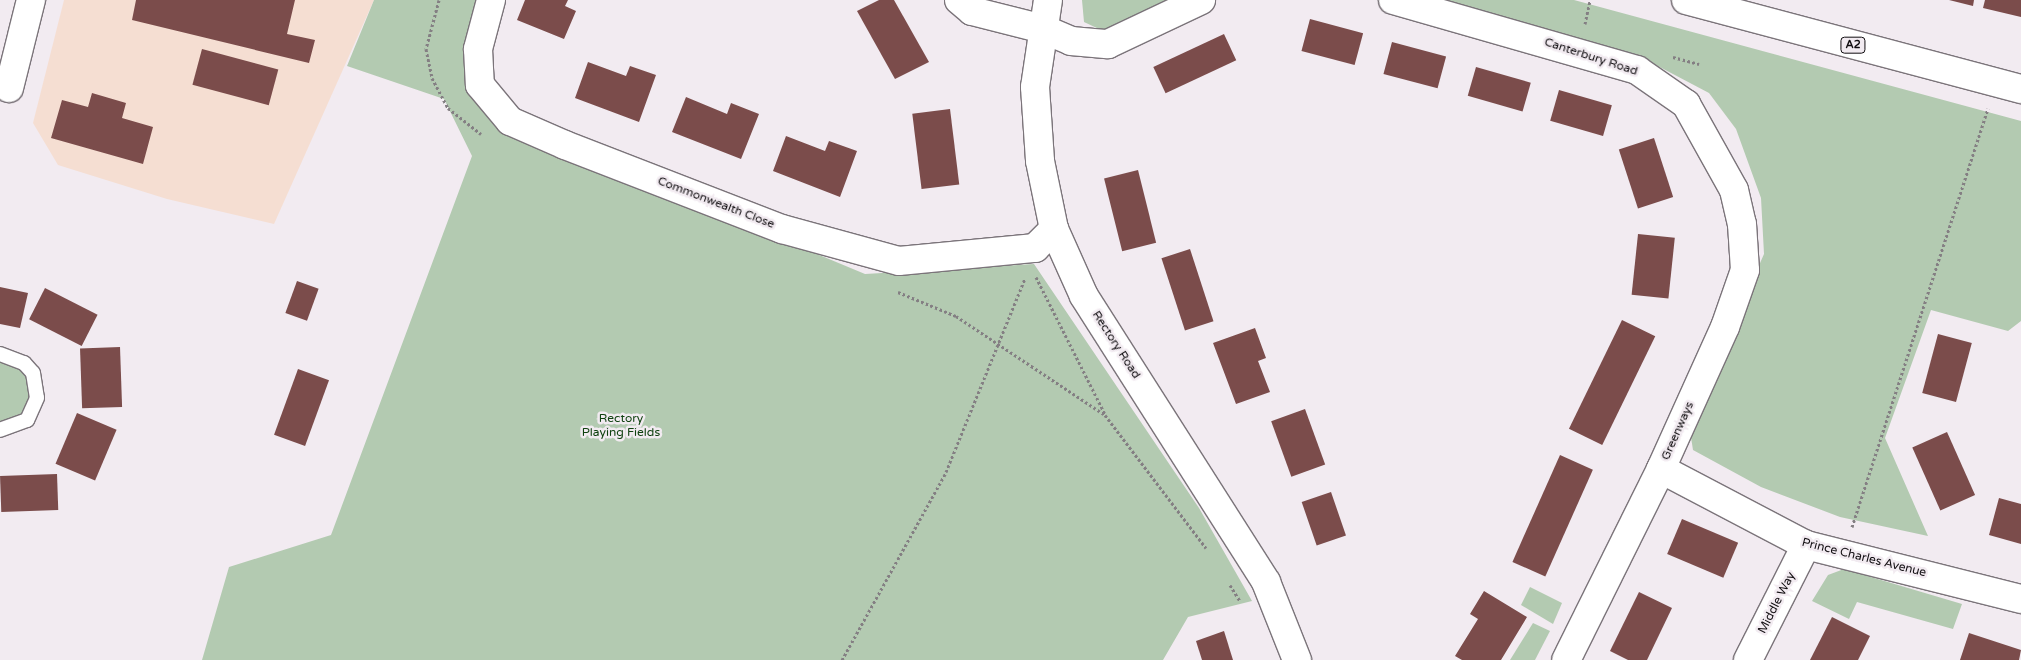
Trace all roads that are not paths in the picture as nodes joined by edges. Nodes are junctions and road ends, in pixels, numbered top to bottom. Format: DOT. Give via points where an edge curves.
graph roads {
  1 [pos="31,0"];
  2 [pos="491,0"];
  3 [pos="959,0"];
  4 [pos="1048,0"];
  5 [pos="1201,0"];
  6 [pos="1393,0"];
  7 [pos="1686,0"];
  8 [pos="1043,29"];
  9 [pos="9,88"];
  10 [pos="2021,89"];
  11 [pos="1734,190"];
  12 [pos="1054,229"];
  13 [pos="0,354"];
  14 [pos="0,430"];
  15 [pos="1661,469"];
  16 [pos="1806,545"];
  17 [pos="2021,599"];
  18 [pos="1297,660"];
  19 [pos="1566,660"];
  20 [pos="1748,660"];
  1 -- 9 [label="street"];
  2 -- 12 [label="street, Commonwealth Close" via="478,49 480,85 510,121 782,229 858,253 899,261 1032,256"];
  3 -- 8 [label="street" via="972,11"];
  4 -- 8 [label="street, Rectory Road"];
  5 -- 8 [label="street" via="1108,44 1071,41"];
  6 -- 11 [label="street, Canterbury Road" via="1638,70 1686,104"];
  7 -- 10 [label="street, A2"];
  8 -- 12 [label="street, Rectory Road" via="1035,87 1040,161"];
  11 -- 15 [label="street, Greenways" via="1742,224 1744,270 1725,327"];
  12 -- 18 [label="street, Rectory Road" via="1084,296 1266,582"];
  13 -- 14 [label="lane" via="28,368 37,398 27,420"];
  15 -- 16 [label="street, Prince Charles Avenue"];
  15 -- 19 [label="street, Greenways"];
  16 -- 17 [label="street, Prince Charles Avenue"];
  16 -- 20 [label="street, Middle Way"];
}
